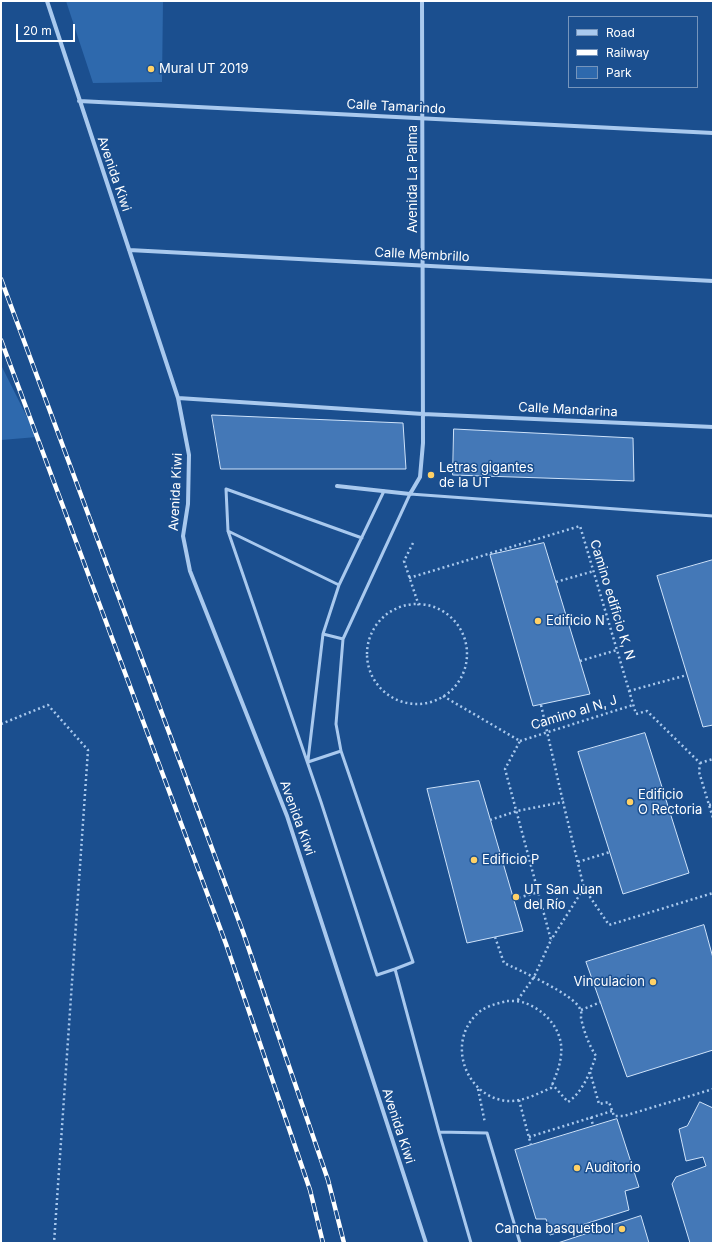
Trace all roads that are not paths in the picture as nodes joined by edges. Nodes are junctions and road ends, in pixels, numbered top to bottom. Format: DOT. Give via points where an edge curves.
graph roads {
  1 [pos="47,1"];
  2 [pos="422,1"];
  3 [pos="79,101"];
  4 [pos="422,118"];
  5 [pos="713,133"];
  6 [pos="129,250"];
  7 [pos="422,266"];
  8 [pos="713,281"];
  9 [pos="178,398"];
  10 [pos="423,414"];
  11 [pos="713,427"];
  12 [pos="337,486"];
  13 [pos="384,491"];
  14 [pos="410,494"];
  15 [pos="713,516"];
  16 [pos="228,531"];
  17 [pos="362,538"];
  18 [pos="339,585"];
  19 [pos="323,634"];
  20 [pos="343,639"];
  21 [pos="341,751"];
  22 [pos="308,762"];
  23 [pos="395,969"];
  24 [pos="439,1132"];
  25 [pos="426,1243"];
  26 [pos="472,1243"];
  27 [pos="520,1243"];
  1 -- 3 [label="street, Avenida Kiwi"];
  2 -- 4 [label="street, Avenida La Palma"];
  3 -- 4 [label="street, Calle Tamarindo"];
  3 -- 6 [label="street, Avenida Kiwi"];
  4 -- 5 [label="street, Calle Tamarindo"];
  4 -- 7 [label="street, Avenida La Palma"];
  6 -- 7 [label="street, Calle Membrillo"];
  6 -- 9 [label="street, Avenida Kiwi"];
  7 -- 8 [label="street, Calle Membrillo"];
  7 -- 10 [label="street, Avenida La Palma"];
  9 -- 10 [label="street"];
  9 -- 25 [label="street, Avenida Kiwi" via="189,455 188,504 183,536 190,571 287,816"];
  10 -- 11 [label="street, Calle Mandarina"];
  10 -- 14 [label="street, Avenida La Palma" via="420,477"];
  12 -- 13 [label="street"];
  13 -- 14 [label="street"];
  13 -- 17 [label="lane"];
  14 -- 15 [label="lane"];
  14 -- 20 [label="lane"];
  16 -- 17 [label="lane" via="226,489"];
  16 -- 18 [label="lane"];
  16 -- 22 [label="lane"];
  17 -- 18 [label="lane"];
  18 -- 19 [label="lane"];
  19 -- 20 [label="lane"];
  19 -- 22 [label="lane"];
  20 -- 21 [label="lane" via="336,724"];
  21 -- 22 [label="lane"];
  21 -- 23 [label="lane" via="413,962"];
  22 -- 23 [label="lane" via="377,975"];
  23 -- 24 [label="lane"];
  24 -- 26 [label="lane"];
  24 -- 27 [label="lane" via="487,1133"];
}
